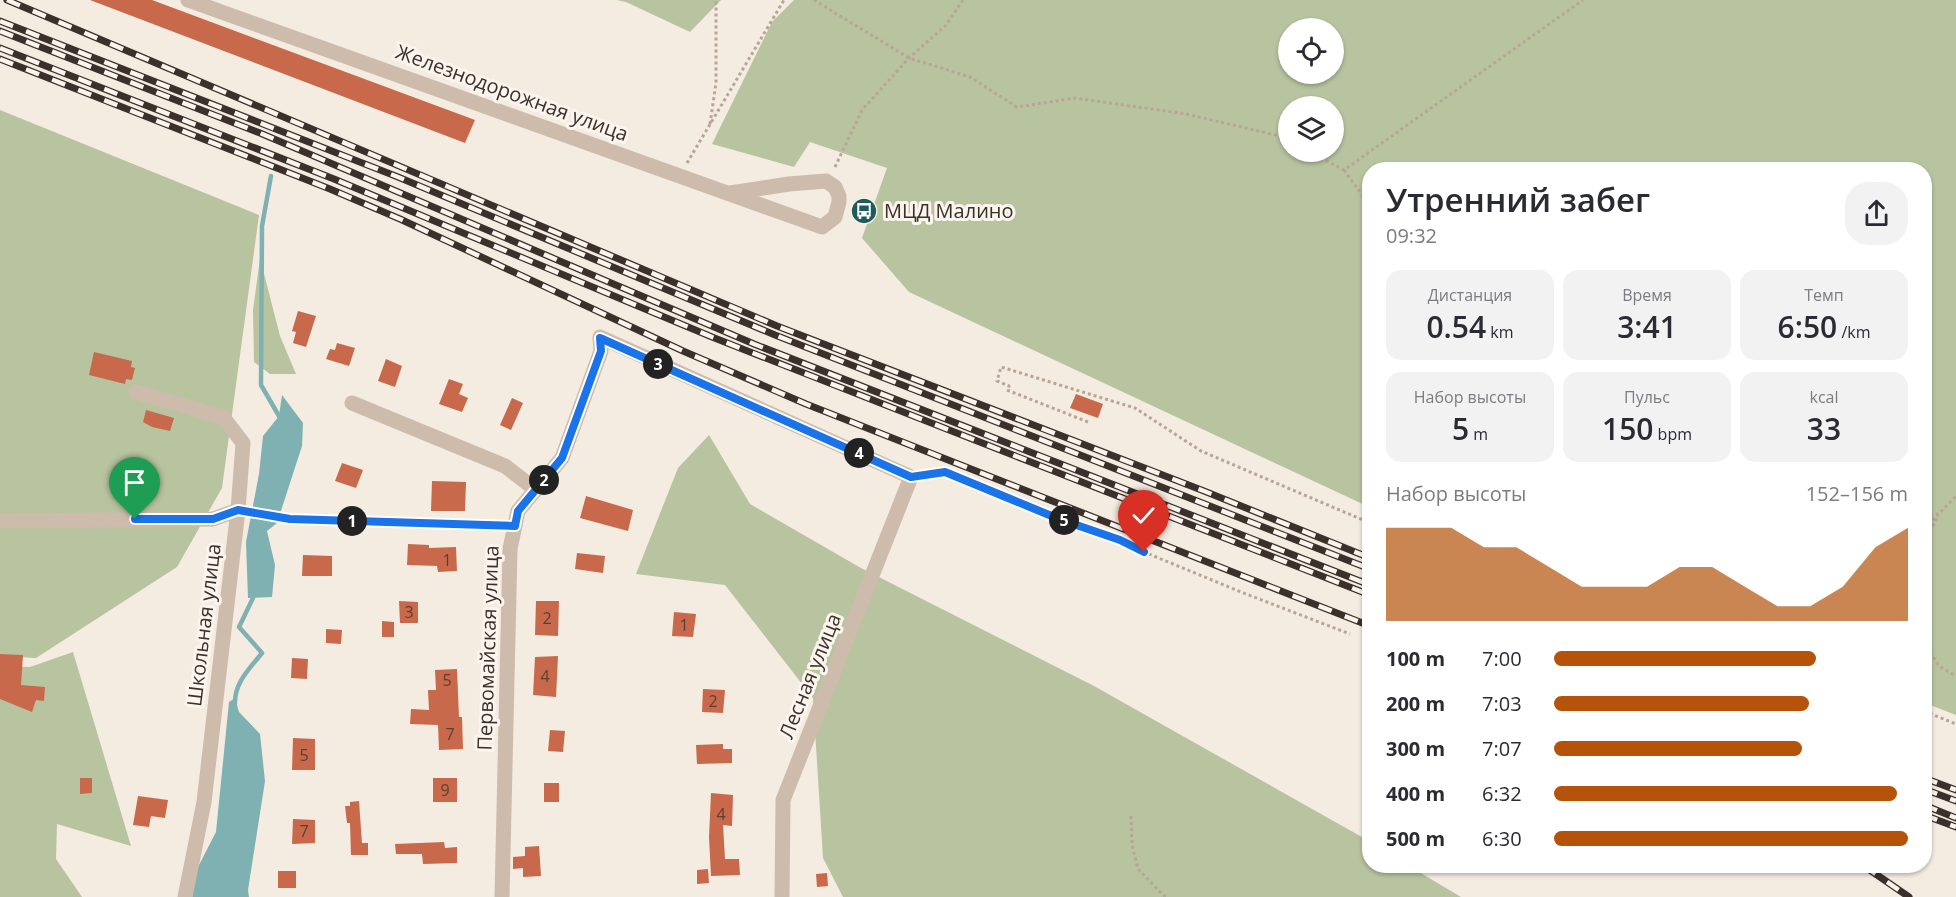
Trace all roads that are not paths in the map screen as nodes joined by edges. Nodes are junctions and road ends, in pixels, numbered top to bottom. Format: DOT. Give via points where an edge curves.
graph roads {
  1 [pos="188,0"];
  2 [pos="730,193"];
  3 [pos="136,392"];
  4 [pos="351,403"];
  5 [pos="911,477"];
  6 [pos="536,490"];
  7 [pos="238,510"];
  8 [pos="0,521"];
  9 [pos="185,897"];
  10 [pos="502,897"];
  11 [pos="782,897"];
  1 -- 2 [label="street, Железнодорожная улица"];
  2 -- 2 [label="street, Железнодорожная улица" via="826,182 835,187 840,202 835,217 822,227"];
  3 -- 7 [label="street, Школьная улица" via="223,417 243,442"];
  4 -- 6 [label="street" via="505,466"];
  5 -- 6 [label="street, Первомайская улица" via="600,338 601,351 562,458"];
  5 -- 11 [label="street, Лесная улица" via="783,800"];
  6 -- 10 [label="street, Первомайская улица" via="518,511 510,549"];
  7 -- 8 [label="street" via="213,519"];
  7 -- 9 [label="street, Школьная улица" via="204,802"];
}
